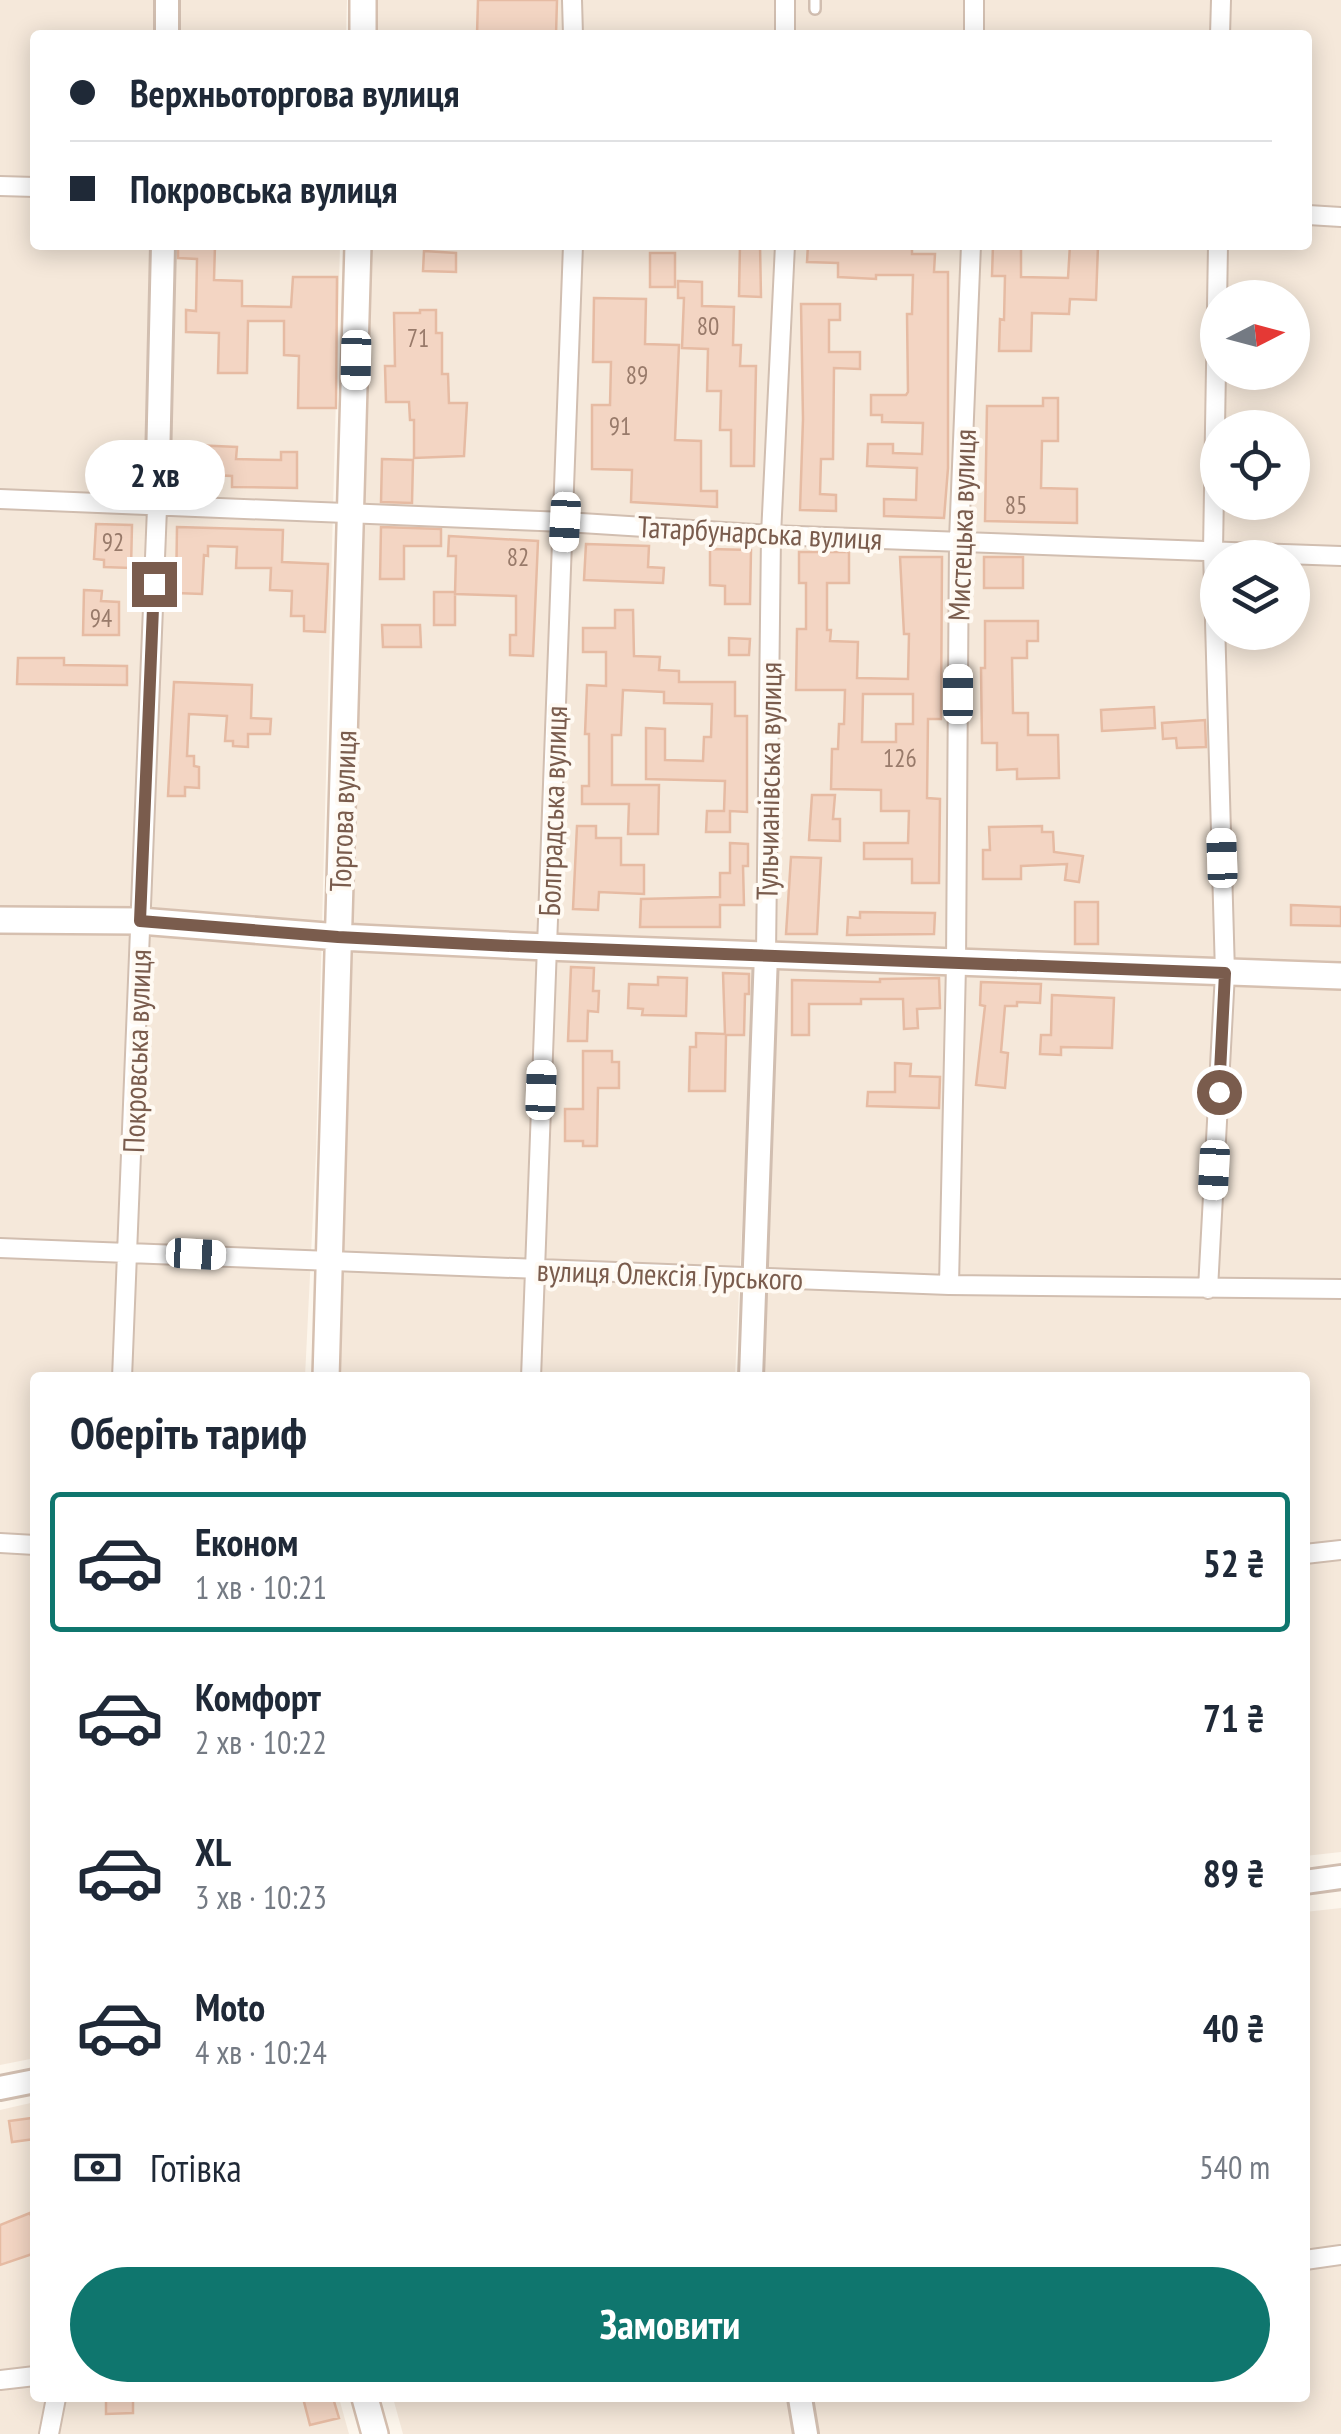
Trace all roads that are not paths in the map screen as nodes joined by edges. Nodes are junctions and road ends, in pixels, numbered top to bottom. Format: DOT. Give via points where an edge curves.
graph roads {
  1 [pos="167,0"];
  2 [pos="363,0"];
  3 [pos="572,0"];
  4 [pos="785,0"];
  5 [pos="974,0"];
  6 [pos="1221,0"];
  7 [pos="167,30"];
  8 [pos="363,30"];
  9 [pos="573,30"];
  10 [pos="785,30"];
  11 [pos="974,30"];
  12 [pos="1220,30"];
  13 [pos="0,186"];
  14 [pos="30,187"];
  15 [pos="1312,215"];
  16 [pos="1341,217"];
  17 [pos="163,250"];
  18 [pos="358,250"];
  19 [pos="573,250"];
  20 [pos="785,250"];
  21 [pos="971,250"];
  22 [pos="1218,250"];
  23 [pos="0,499"];
  24 [pos="157,508"];
  25 [pos="352,514"];
  26 [pos="565,522"];
  27 [pos="771,535"];
  28 [pos="959,540"];
  29 [pos="1212,540"];
  30 [pos="1200,550"];
  31 [pos="1310,555"];
  32 [pos="1341,556"];
  33 [pos="1215,650"];
  34 [pos="0,920"];
  35 [pos="140,921"];
  36 [pos="338,937"];
  37 [pos="546,947"];
  38 [pos="766,954"];
  39 [pos="956,964"];
  40 [pos="1225,973"];
  41 [pos="1341,976"];
  42 [pos="0,1248"];
  43 [pos="128,1250"];
  44 [pos="331,1260"];
  45 [pos="534,1269"];
  46 [pos="756,1278"];
  47 [pos="949,1285"];
  48 [pos="1208,1289"];
  49 [pos="1341,1289"];
  50 [pos="122,1372"];
  51 [pos="326,1372"];
  52 [pos="530,1372"];
  53 [pos="751,1372"];
  54 [pos="0,1544"];
  55 [pos="30,1545"];
  56 [pos="1341,1550"];
  57 [pos="1310,1553"];
  58 [pos="1341,1878"];
  59 [pos="1310,1881"];
  60 [pos="30,2081"];
  61 [pos="0,2088"];
  62 [pos="1341,2256"];
  63 [pos="1310,2259"];
  64 [pos="30,2377"];
  65 [pos="0,2380"];
  66 [pos="55,2402"];
  67 [pos="367,2402"];
  68 [pos="801,2402"];
  69 [pos="49,2434"];
  70 [pos="375,2434"];
  71 [pos="806,2434"];
  1 -- 7 [label="street"];
  2 -- 8 [label="main road"];
  3 -- 9 [label="street"];
  4 -- 10 [label="street"];
  5 -- 11 [label="street"];
  6 -- 12 [label="street"];
  13 -- 14 [label="street"];
  15 -- 16 [label="street"];
  17 -- 24 [label="street, Покровська вулиця"];
  18 -- 25 [label="main road, Торгова вулиця"];
  19 -- 26 [label="street, Болградська вулиця"];
  20 -- 27 [label="street, Тульчианівська вулиця"];
  21 -- 28 [label="street, Мистецька вулиця"];
  22 -- 29 [label="street"];
  23 -- 24 [label="street, Татарбунарська вулиця"];
  24 -- 25 [label="street, Татарбунарська вулиця"];
  24 -- 35 [label="street, Покровська вулиця"];
  25 -- 26 [label="street, Татарбунарська вулиця"];
  25 -- 36 [label="main road, Торгова вулиця"];
  26 -- 27 [label="street, Татарбунарська вулиця"];
  26 -- 37 [label="street, Болградська вулиця"];
  27 -- 28 [label="street, Татарбунарська вулиця"];
  27 -- 38 [label="street, Тульчианівська вулиця"];
  28 -- 30 [label="street, Татарбунарська вулиця"];
  28 -- 39 [label="street, Мистецька вулиця"];
  31 -- 32 [label="street, Татарбунарська вулиця"];
  33 -- 40 [label="street"];
  34 -- 35 [label="main road"];
  35 -- 36 [label="main road"];
  35 -- 43 [label="street, Покровська вулиця"];
  36 -- 37 [label="main road"];
  36 -- 44 [label="main road, Торгова вулиця"];
  37 -- 38 [label="main road"];
  37 -- 45 [label="street, Болградська вулиця"];
  38 -- 39 [label="main road"];
  38 -- 46 [label="street, Тульчианівська вулиця"];
  39 -- 40 [label="main road"];
  39 -- 47 [label="street, Мистецька вулиця"];
  40 -- 41 [label="main road"];
  40 -- 48 [label="street"];
  42 -- 43 [label="street, вулиця Олексія Гурського"];
  43 -- 44 [label="street, вулиця Олексія Гурського"];
  43 -- 50 [label="street, Покровська вулиця"];
  44 -- 45 [label="street, вулиця Олексія Гурського"];
  44 -- 51 [label="main road, Торгова вулиця"];
  45 -- 46 [label="street, вулиця Олексія Гурського"];
  45 -- 52 [label="street, Болградська вулиця"];
  46 -- 47 [label="street, вулиця Олексія Гурського"];
  46 -- 53 [label="street, Тульчианівська вулиця"];
  47 -- 48 [label="street, вулиця Олексія Гурського"];
  48 -- 49 [label="street, вулиця Олексія Гурського"];
  54 -- 55 [label="street"];
  56 -- 57 [label="street"];
  58 -- 59 [label="street"];
  60 -- 61 [label="street"];
  62 -- 63 [label="street"];
  64 -- 65 [label="street"];
  66 -- 69 [label="street"];
  67 -- 70 [label="main road"];
  68 -- 71 [label="street"];
}
